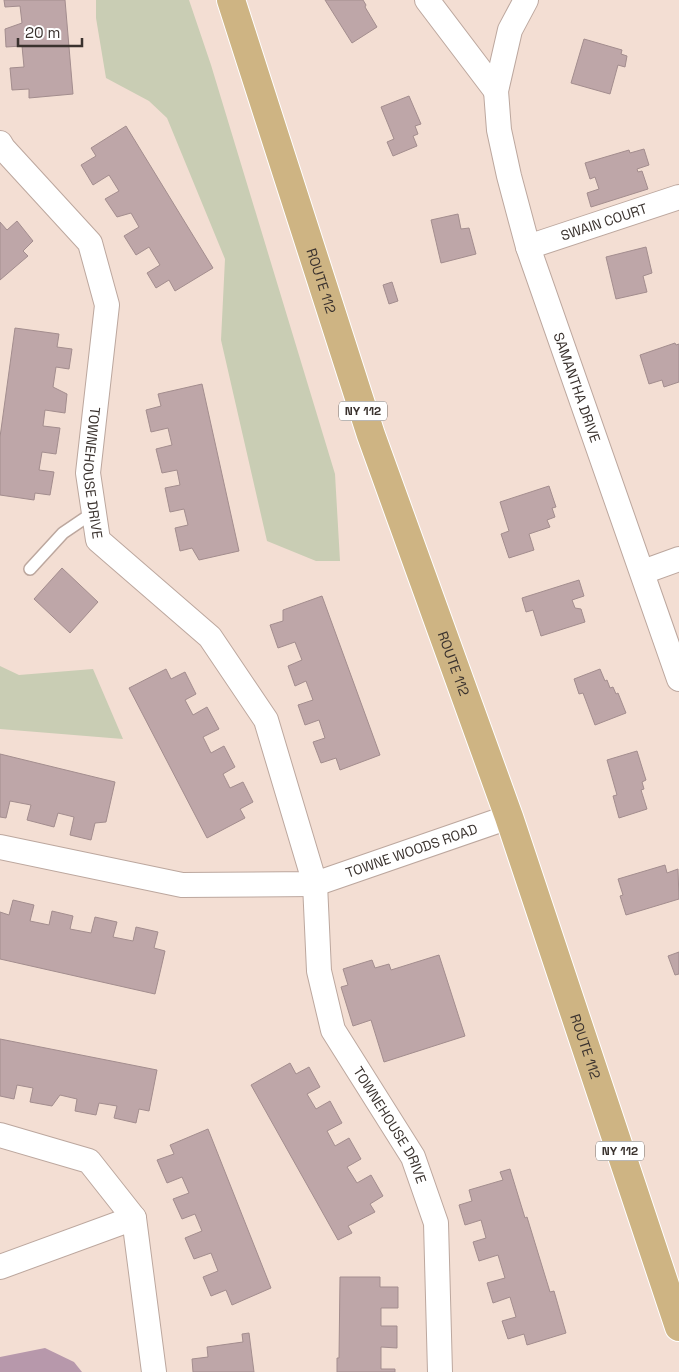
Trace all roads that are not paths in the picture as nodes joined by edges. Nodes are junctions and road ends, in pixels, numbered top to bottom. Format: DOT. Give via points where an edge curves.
graph roads {
  1 [pos="230,0"];
  2 [pos="427,0"];
  3 [pos="526,0"];
  4 [pos="496,91"];
  5 [pos="0,143"];
  6 [pos="679,197"];
  7 [pos="528,247"];
  8 [pos="94,512"];
  9 [pos="679,559"];
  10 [pos="30,568"];
  11 [pos="643,572"];
  12 [pos="679,679"];
  13 [pos="509,817"];
  14 [pos="0,848"];
  15 [pos="315,884"];
  16 [pos="0,1135"];
  17 [pos="134,1218"];
  18 [pos="0,1267"];
  19 [pos="679,1327"];
  20 [pos="154,1372"];
  21 [pos="440,1372"];
  1 -- 13 [label="main road, ROUTE 112 / NY 112" via="371,435"];
  2 -- 4 [label="street"];
  3 -- 4 [label="street, SAMANTHA DRIVE" via="510,30"];
  4 -- 7 [label="street, SAMANTHA DRIVE" via="499,130"];
  5 -- 8 [label="street, TOWNEHOUSE DRIVE" via="90,242 107,305 88,473"];
  6 -- 7 [label="street, SWAIN COURT"];
  7 -- 11 [label="street, SAMANTHA DRIVE"];
  8 -- 10 [label="lane" via="63,533"];
  8 -- 15 [label="street, TOWNEHOUSE DRIVE" via="98,540 210,636 266,720"];
  9 -- 11 [label="street"];
  11 -- 12 [label="street, SAMANTHA DRIVE"];
  13 -- 15 [label="street, TOWNE WOODS ROAD"];
  13 -- 19 [label="main road, ROUTE 112 / NY 112"];
  14 -- 15 [label="street" via="182,885"];
  15 -- 21 [label="street, TOWNEHOUSE DRIVE" via="319,971 332,1030 413,1157 436,1223"];
  16 -- 17 [label="street" via="89,1162"];
  17 -- 18 [label="street"];
  17 -- 20 [label="street"];
}
